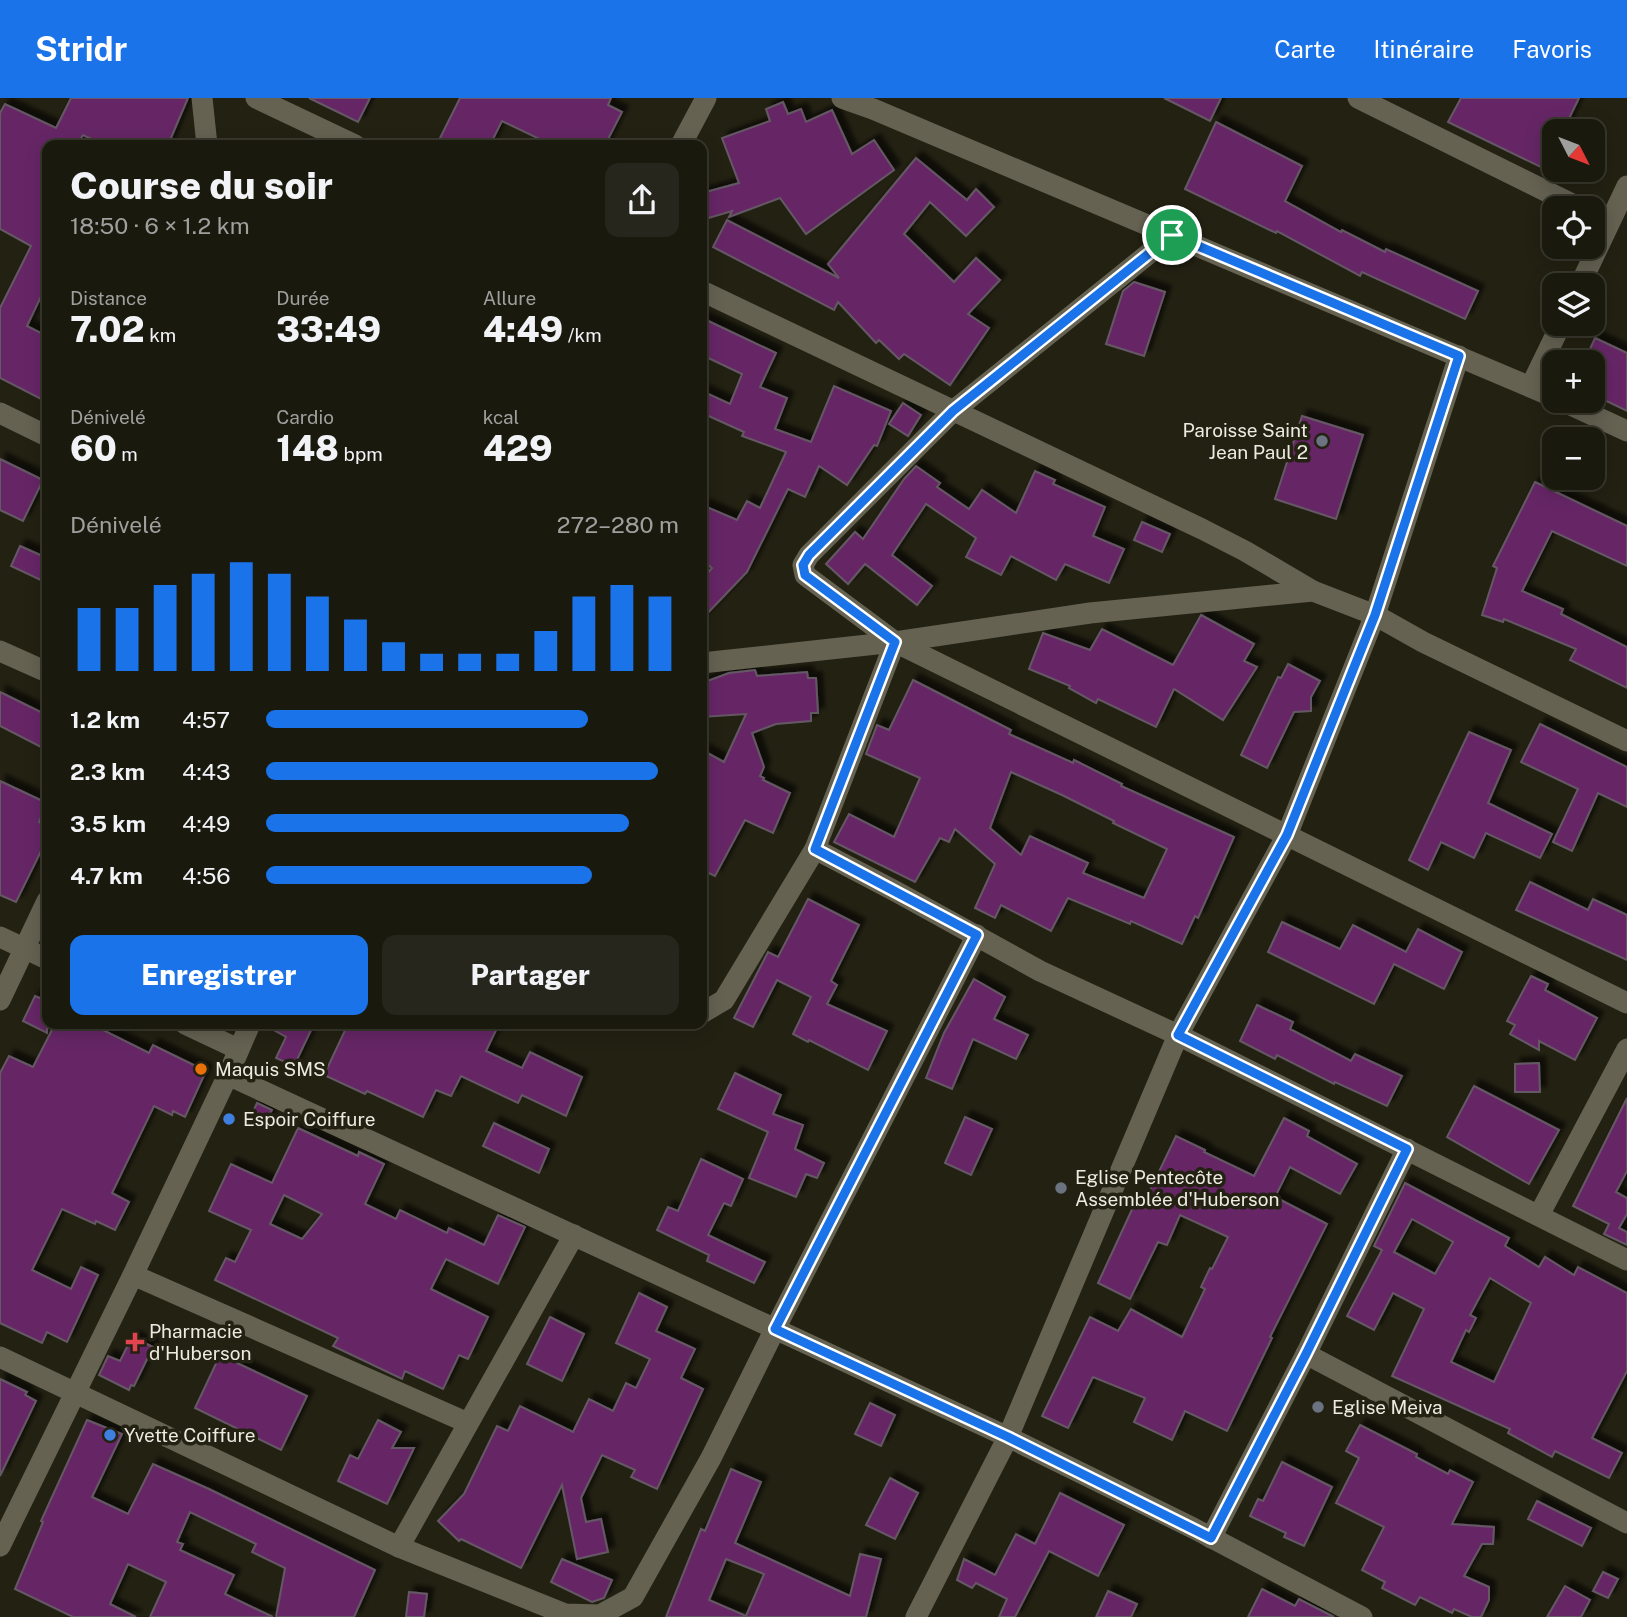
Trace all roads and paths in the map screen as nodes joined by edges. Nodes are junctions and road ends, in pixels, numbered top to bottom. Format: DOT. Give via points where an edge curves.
graph roads {
  1 [pos="202,98"];
  2 [pos="256,98"];
  3 [pos="706,98"];
  4 [pos="842,98"];
  5 [pos="1358,98"];
  6 [pos="875,103"];
  7 [pos="205,140"];
  8 [pos="344,140"];
  9 [pos="684,140"];
  10 [pos="1627,186"];
  11 [pos="1556,196"];
  12 [pos="1605,214"];
  13 [pos="1172,235"];
  14 [pos="707,293"];
  15 [pos="1555,336"];
  16 [pos="1459,356"];
  17 [pos="1531,386"];
  18 [pos="1542,391"];
  19 [pos="953,411"];
  20 [pos="0,413"];
  21 [pos="1588,413"];
  22 [pos="1627,431"];
  23 [pos="42,434"];
  24 [pos="1313,591"];
  25 [pos="1375,615"];
  26 [pos="895,642"];
  27 [pos="0,651"];
  28 [pos="707,662"];
  29 [pos="42,670"];
  30 [pos="1627,741"];
  31 [pos="1287,835"];
  32 [pos="815,849"];
  33 [pos="42,911"];
  34 [pos="977,935"];
  35 [pos="0,937"];
  36 [pos="24,948"];
  37 [pos="42,957"];
  38 [pos="0,1000"];
  39 [pos="1627,1003"];
  40 [pos="707,1010"];
  41 [pos="196,1029"];
  42 [pos="248,1029"];
  43 [pos="1178,1035"];
  44 [pos="239,1049"];
  45 [pos="1627,1049"];
  46 [pos="229,1075"];
  47 [pos="1407,1149"];
  48 [pos="1539,1215"];
  49 [pos="574,1236"];
  50 [pos="1627,1260"];
  51 [pos="133,1275"];
  52 [pos="775,1329"];
  53 [pos="1306,1354"];
  54 [pos="0,1357"];
  55 [pos="76,1394"];
  56 [pos="468,1423"];
  57 [pos="1008,1437"];
  58 [pos="1627,1523"];
  59 [pos="1211,1538"];
  60 [pos="0,1546"];
  61 [pos="399,1548"];
  62 [pos="916,1617"];
  63 [pos="1362,1617"];
  1 -- 7 [label="street"];
  2 -- 8 [label="street"];
  3 -- 9 [label="street"];
  4 -- 6 [label="street"];
  5 -- 11 [label="street"];
  6 -- 13 [label="street"];
  10 -- 12 [label="street"];
  13 -- 16 [label="street"];
  13 -- 19 [label="street"];
  14 -- 19 [label="street"];
  15 -- 17 [label="street"];
  16 -- 17 [label="street"];
  16 -- 25 [label="street"];
  17 -- 18 [label="street"];
  19 -- 24 [label="street" via="1202,529"];
  19 -- 26 [label="street" via="803,565 805,575"];
  20 -- 23 [label="street"];
  21 -- 22 [label="street"];
  24 -- 25 [label="street"];
  24 -- 26 [label="street" via="1090,613"];
  25 -- 30 [label="street"];
  25 -- 31 [label="street"];
  26 -- 28 [label="street"];
  26 -- 31 [label="street"];
  26 -- 32 [label="street"];
  27 -- 29 [label="street"];
  31 -- 39 [label="street"];
  31 -- 43 [label="street"];
  32 -- 34 [label="street"];
  32 -- 40 [label="street" via="724,1000"];
  33 -- 36 [label="street"];
  34 -- 43 [label="street"];
  34 -- 52 [label="street"];
  35 -- 36 [label="street"];
  36 -- 37 [label="street"];
  36 -- 38 [label="street"];
  41 -- 44 [label="street"];
  42 -- 44 [label="street"];
  43 -- 47 [label="street"];
  43 -- 57 [label="street"];
  44 -- 46 [label="street"];
  45 -- 48 [label="street"];
  46 -- 49 [label="street"];
  46 -- 51 [label="street"];
  47 -- 48 [label="street"];
  47 -- 53 [label="street"];
  48 -- 50 [label="street"];
  49 -- 52 [label="street"];
  49 -- 56 [label="street"];
  51 -- 55 [label="street"];
  51 -- 56 [label="street"];
  52 -- 57 [label="street"];
  52 -- 61 [label="street" via="711,1458 632,1597 600,1615 565,1614"];
  53 -- 58 [label="street"];
  53 -- 59 [label="street"];
  54 -- 55 [label="street"];
  55 -- 60 [label="street"];
  55 -- 61 [label="street"];
  56 -- 61 [label="street"];
  57 -- 59 [label="street"];
  57 -- 62 [label="street"];
  59 -- 63 [label="street"];
}
